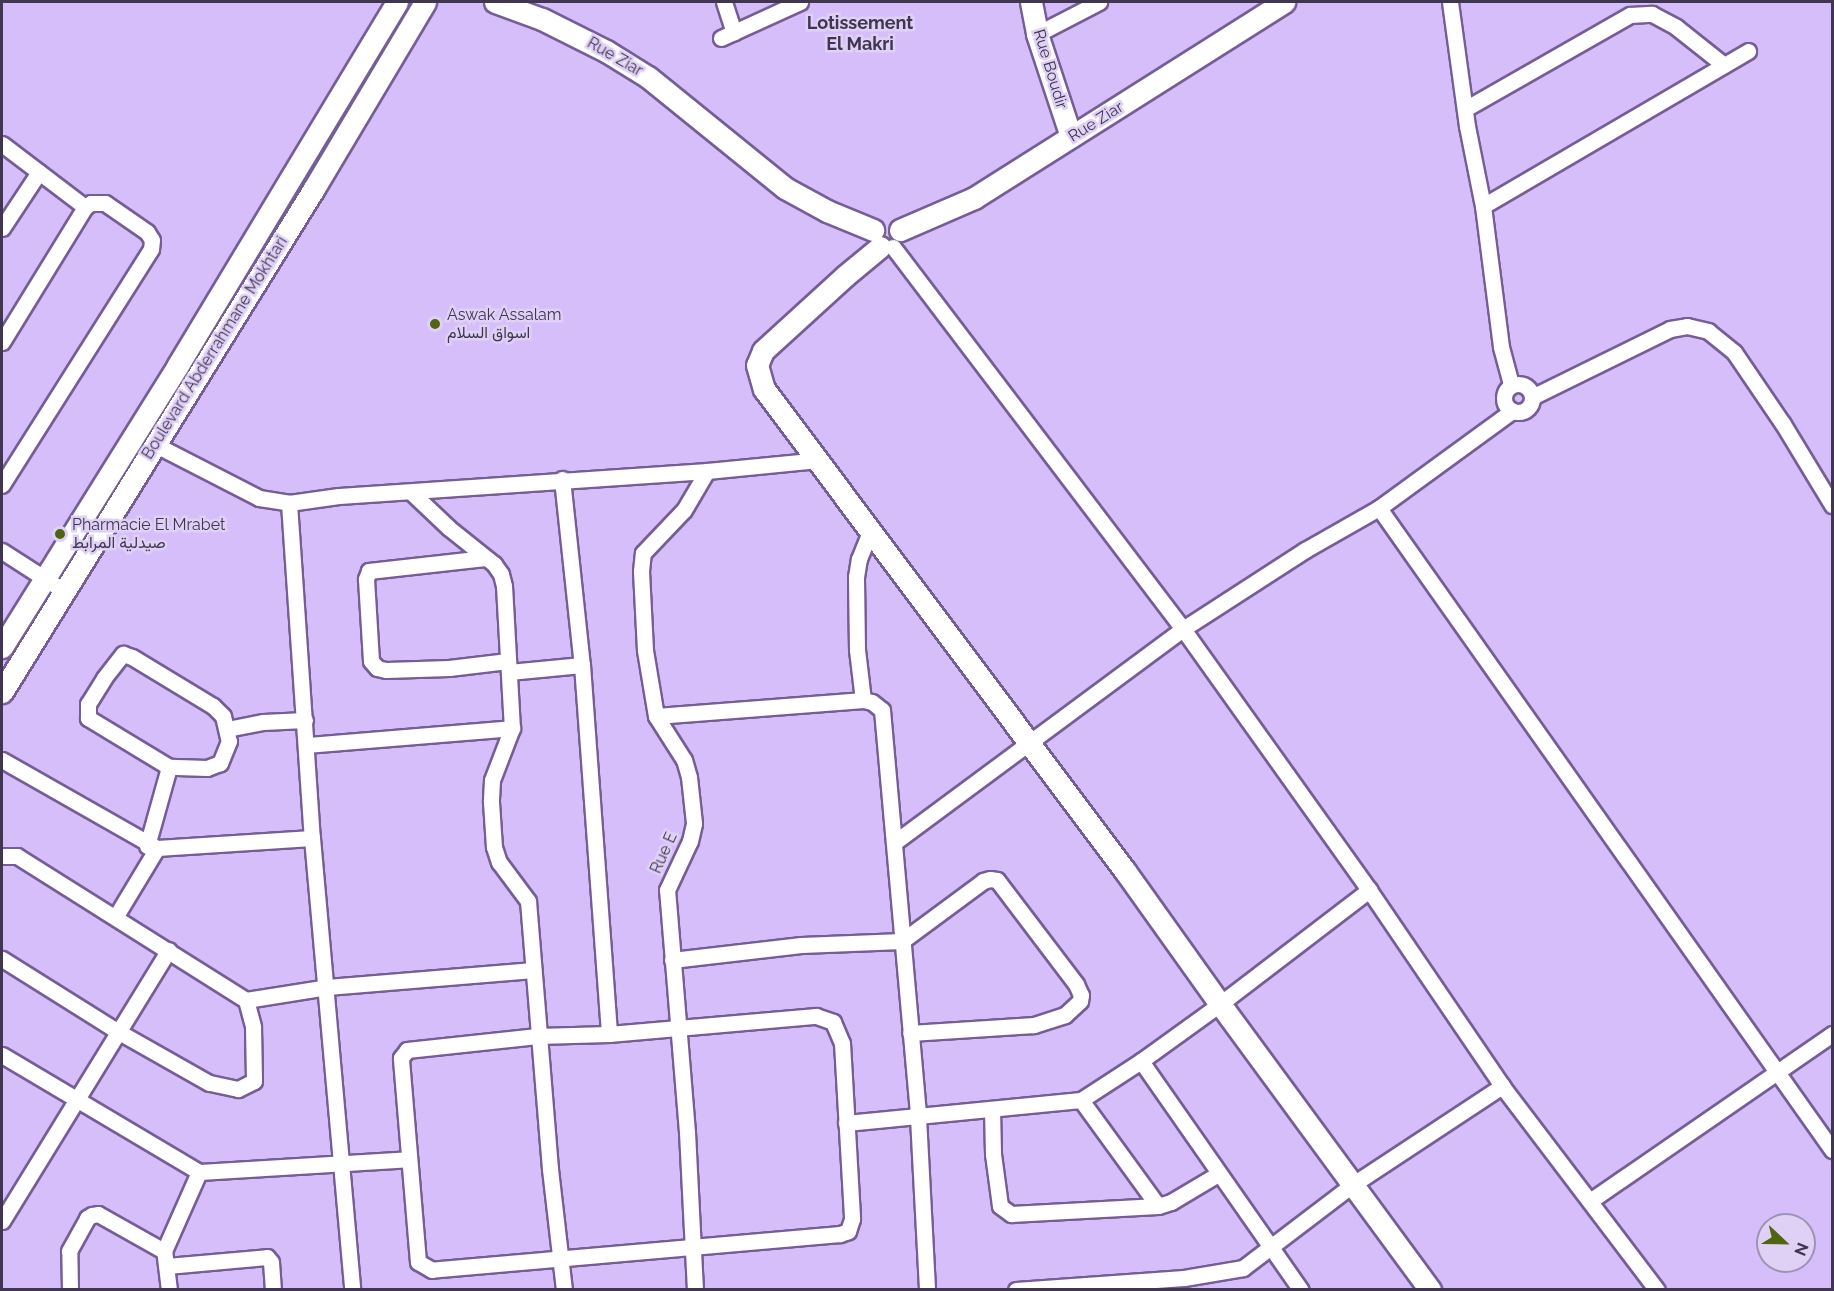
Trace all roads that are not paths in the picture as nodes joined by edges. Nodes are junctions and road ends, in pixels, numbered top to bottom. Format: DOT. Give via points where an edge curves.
graph roads {
  1 [pos="397,2"];
  2 [pos="425,2"];
  3 [pos="495,2"];
  4 [pos="724,2"];
  5 [pos="800,2"];
  6 [pos="1030,2"];
  7 [pos="1099,2"];
  8 [pos="1284,2"];
  9 [pos="1450,2"];
  10 [pos="1037,34"];
  11 [pos="1748,51"];
  12 [pos="1724,65"];
  13 [pos="1464,109"];
  14 [pos="1071,136"];
  15 [pos="2,144"];
  16 [pos="39,172"];
  17 [pos="295,172"];
  18 [pos="316,183"];
  19 [pos="1483,206"];
  20 [pos="85,207"];
  21 [pos="2,228"];
  22 [pos="887,238"];
  23 [pos="240,261"];
  24 [pos="260,274"];
  25 [pos="2,342"];
  26 [pos="1511,385"];
  27 [pos="1532,397"];
  28 [pos="1512,411"];
  29 [pos="156,445"];
  30 [pos="820,460"];
  31 [pos="707,471"];
  32 [pos="562,479"];
  33 [pos="2,485"];
  34 [pos="411,492"];
  35 [pos="289,503"];
  36 [pos="1833,505"];
  37 [pos="1379,508"];
  38 [pos="871,530"];
  39 [pos="2,551"];
  40 [pos="485,558"];
  41 [pos="44,578"];
  42 [pos="64,591"];
  43 [pos="1183,629"];
  44 [pos="2,647"];
  45 [pos="582,665"];
  46 [pos="509,667"];
  47 [pos="2,692"];
  48 [pos="863,700"];
  49 [pos="656,716"];
  50 [pos="305,720"];
  51 [pos="512,728"];
  52 [pos="228,729"];
  53 [pos="1029,744"];
  54 [pos="307,745"];
  55 [pos="2,760"];
  56 [pos="169,767"];
  57 [pos="312,838"];
  58 [pos="895,842"];
  59 [pos="152,847"];
  60 [pos="2,856"];
  61 [pos="1369,890"];
  62 [pos="116,916"];
  63 [pos="902,941"];
  64 [pos="169,950"];
  65 [pos="2,958"];
  66 [pos="672,960"];
  67 [pos="533,970"];
  68 [pos="327,987"];
  69 [pos="246,1000"];
  70 [pos="1220,1004"];
  71 [pos="678,1026"];
  72 [pos="117,1031"];
  73 [pos="910,1033"];
  74 [pos="609,1034"];
  75 [pos="1833,1034"];
  76 [pos="537,1036"];
  77 [pos="2,1055"];
  78 [pos="1141,1061"];
  79 [pos="1778,1071"];
  80 [pos="1502,1086"];
  81 [pos="74,1100"];
  82 [pos="1081,1100"];
  83 [pos="992,1110"];
  84 [pos="918,1117"];
  85 [pos="846,1123"];
  86 [pos="1833,1150"];
  87 [pos="409,1159"];
  88 [pos="342,1164"];
  89 [pos="199,1172"];
  90 [pos="1218,1174"];
  91 [pos="1352,1185"];
  92 [pos="1590,1201"];
  93 [pos="1158,1206"];
  94 [pos="2,1221"];
  95 [pos="695,1245"];
  96 [pos="1271,1249"];
  97 [pos="165,1258"];
  98 [pos="560,1258"];
  99 [pos="1184,1284"];
  100 [pos="1109,1286"];
  101 [pos="1026,1289"];
  102 [pos="70,1290"];
  103 [pos="169,1290"];
  104 [pos="273,1290"];
  105 [pos="352,1290"];
  106 [pos="564,1290"];
  107 [pos="695,1290"];
  108 [pos="927,1290"];
  109 [pos="1301,1290"];
  110 [pos="1430,1290"];
  111 [pos="1657,1290"];
  1 -- 17 [label="main road, Boulevard Abderrahmane Mokhtari"];
  2 -- 18 [label="main road, Boulevard Abderrahmane Mokhtari"];
  3 -- 22 [label="main road, Rue Ziar" via="542,19 606,51 648,77 785,188"];
  4 -- 5 [label="street" via="727,35"];
  6 -- 10 [label="main road, Rue Boudir"];
  7 -- 10 [label="street"];
  8 -- 14 [label="main road, Rue Ziar"];
  9 -- 13 [label="street"];
  10 -- 14 [label="main road, Rue Boudir"];
  11 -- 12 [label="street"];
  12 -- 13 [label="street" via="1676,27 1652,14 1630,15"];
  12 -- 19 [label="street"];
  13 -- 19 [label="street"];
  14 -- 22 [label="main road, Rue Ziar" via="974,198"];
  15 -- 16 [label="street"];
  16 -- 20 [label="street"];
  16 -- 21 [label="street"];
  17 -- 18 [label="main road"];
  17 -- 23 [label="main road, Boulevard Abderrahmane Mokhtari"];
  18 -- 24 [label="main road, Boulevard Abderrahmane Mokhtari"];
  19 -- 26 [label="street" via="1500,347"];
  20 -- 25 [label="street"];
  20 -- 33 [label="street" via="105,203 147,232 152,240 151,249"];
  22 -- 30 [label="main road" via="774,341 758,361 764,389"];
  22 -- 43 [label="street"];
  23 -- 24 [label="main road"];
  23 -- 41 [label="main road, Boulevard Abderrahmane Mokhtari"];
  24 -- 29 [label="main road, Boulevard Abderrahmane Mokhtari"];
  26 -- 27 [label="street" via="1527,386"];
  26 -- 28 [label="street" via="1503,398"];
  27 -- 28 [label="street" via="1524,411"];
  27 -- 36 [label="street" via="1670,328 1687,326 1708,331 1734,352"];
  28 -- 37 [label="street"];
  29 -- 35 [label="street" via="259,498"];
  29 -- 42 [label="main road, Boulevard Abderrahmane Mokhtari"];
  30 -- 31 [label="street"];
  30 -- 38 [label="main road"];
  31 -- 32 [label="street"];
  31 -- 49 [label="street, Rue E" via="684,510 641,557 645,650"];
  32 -- 34 [label="street"];
  32 -- 45 [label="street"];
  34 -- 35 [label="street"];
  34 -- 40 [label="street"];
  35 -- 50 [label="street"];
  37 -- 43 [label="street" via="1305,550"];
  37 -- 79 [label="street"];
  38 -- 48 [label="street" via="856,577 857,650"];
  38 -- 53 [label="main road"];
  39 -- 41 [label="street"];
  40 -- 46 [label="street" via="501,574"];
  40 -- 46 [label="street" via="369,571 366,579 371,661 386,670"];
  41 -- 42 [label="street"];
  41 -- 44 [label="main road, Boulevard Abderrahmane Mokhtari"];
  42 -- 47 [label="main road, Boulevard Abderrahmane Mokhtari"];
  43 -- 53 [label="street"];
  43 -- 61 [label="street"];
  45 -- 46 [label="street"];
  45 -- 74 [label="street"];
  46 -- 51 [label="street"];
  48 -- 49 [label="street"];
  48 -- 58 [label="street" via="877,704 884,716"];
  49 -- 66 [label="street, Rue E" via="684,760 694,823 668,890"];
  50 -- 52 [label="street"];
  50 -- 54 [label="street"];
  51 -- 54 [label="street"];
  51 -- 67 [label="street" via="492,780 490,802 499,862 528,901"];
  52 -- 56 [label="street" via="229,741 220,763 207,768"];
  52 -- 56 [label="street" via="213,705 123,654 88,704 87,717"];
  53 -- 58 [label="street"];
  53 -- 70 [label="main road"];
  54 -- 57 [label="street"];
  55 -- 59 [label="street"];
  56 -- 59 [label="street"];
  57 -- 59 [label="street"];
  57 -- 68 [label="street"];
  58 -- 63 [label="street"];
  59 -- 62 [label="street"];
  60 -- 62 [label="street" via="17,856"];
  61 -- 70 [label="street"];
  61 -- 80 [label="street"];
  62 -- 64 [label="street"];
  63 -- 66 [label="street" via="801,945"];
  63 -- 73 [label="street"];
  63 -- 73 [label="street" via="983,881 994,879 1081,995 1077,1006 1065,1015 1034,1025"];
  64 -- 69 [label="street"];
  64 -- 72 [label="street"];
  65 -- 72 [label="street"];
  66 -- 71 [label="street, Rue E"];
  67 -- 68 [label="street"];
  67 -- 76 [label="street"];
  68 -- 69 [label="street"];
  68 -- 88 [label="street"];
  69 -- 72 [label="street" via="253,1027 256,1074 255,1081 246,1087 227,1088 209,1083"];
  70 -- 78 [label="street"];
  70 -- 91 [label="main road"];
  71 -- 74 [label="street"];
  71 -- 85 [label="street" via="816,1016 830,1019 842,1042"];
  71 -- 95 [label="street, Rue E"];
  72 -- 81 [label="street"];
  73 -- 84 [label="street"];
  74 -- 76 [label="street"];
  75 -- 79 [label="street"];
  76 -- 87 [label="street" via="415,1048 404,1053 401,1058"];
  76 -- 98 [label="street"];
  77 -- 81 [label="street"];
  78 -- 82 [label="street"];
  78 -- 90 [label="street"];
  79 -- 86 [label="street"];
  79 -- 92 [label="street"];
  80 -- 91 [label="street"];
  80 -- 92 [label="street"];
  81 -- 89 [label="street"];
  81 -- 94 [label="street"];
  82 -- 83 [label="street"];
  82 -- 93 [label="street"];
  83 -- 84 [label="street"];
  83 -- 93 [label="street" via="1000,1206 1008,1213"];
  84 -- 85 [label="street"];
  84 -- 108 [label="street"];
  85 -- 95 [label="street" via="852,1219 848,1231"];
  87 -- 88 [label="street"];
  87 -- 98 [label="street" via="416,1256 421,1266 432,1270"];
  88 -- 89 [label="street"];
  88 -- 105 [label="street"];
  89 -- 97 [label="street"];
  90 -- 93 [label="street"];
  90 -- 96 [label="street"];
  91 -- 96 [label="street"];
  91 -- 110 [label="main road"];
  92 -- 111 [label="street"];
  95 -- 98 [label="street"];
  95 -- 107 [label="street, Rue E"];
  96 -- 99 [label="street" via="1238,1270"];
  96 -- 109 [label="street"];
  97 -- 102 [label="street" via="98,1214 92,1215 69,1251"];
  97 -- 103 [label="street"];
  97 -- 104 [label="street" via="267,1257 271,1262"];
  98 -- 106 [label="street"];
  99 -- 100 [label="street"];
  100 -- 101 [label="street"];
}
